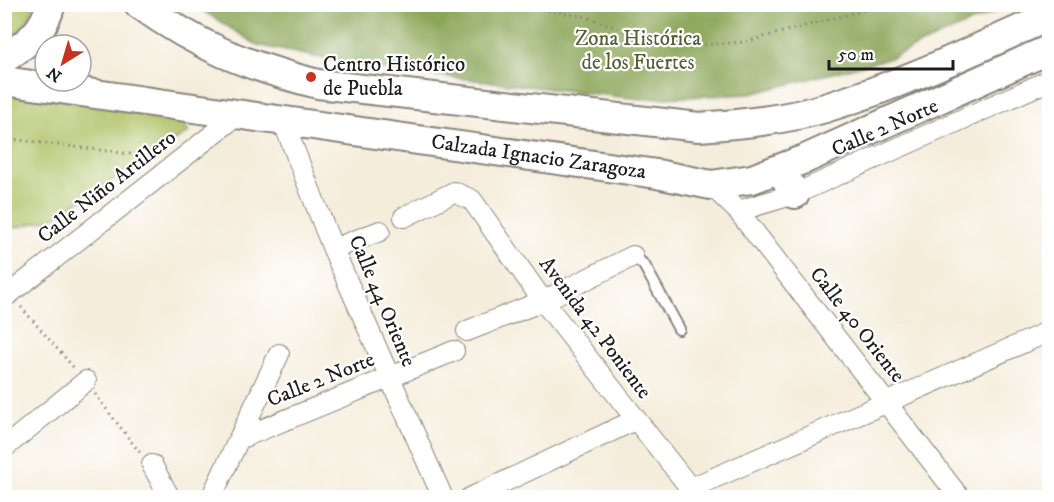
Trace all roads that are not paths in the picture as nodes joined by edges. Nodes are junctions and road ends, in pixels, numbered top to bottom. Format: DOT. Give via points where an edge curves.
graph roads {
  1 [pos="51,4"];
  2 [pos="139,4"];
  3 [pos="1050,16"];
  4 [pos="1050,49"];
  5 [pos="4,59"];
  6 [pos="1050,80"];
  7 [pos="4,81"];
  8 [pos="239,114"];
  9 [pos="283,121"];
  10 [pos="780,169"];
  11 [pos="711,185"];
  12 [pos="795,194"];
  13 [pos="738,211"];
  14 [pos="404,217"];
  15 [pos="380,231"];
  16 [pos="333,249"];
  17 [pos="633,256"];
  18 [pos="4,298"];
  19 [pos="543,301"];
  20 [pos="679,329"];
  21 [pos="467,331"];
  22 [pos="1050,331"];
  23 [pos="454,351"];
  24 [pos="279,354"];
  25 [pos="389,378"];
  26 [pos="86,381"];
  27 [pos="886,401"];
  28 [pos="635,420"];
  29 [pos="239,439"];
  30 [pos="4,448"];
  31 [pos="152,465"];
  32 [pos="695,493"];
  33 [pos="164,495"];
  34 [pos="212,498"];
  35 [pos="442,498"];
  36 [pos="470,498"];
  37 [pos="960,498"];
  1 -- 5 [label="main road" via="46,22"];
  2 -- 3 [label="main road" via="186,36 224,55 262,70 318,84 699,127 746,124 823,108 900,82"];
  4 -- 10 [label="main road, Calzada Ignacio Zaragoza"];
  6 -- 12 [label="street, Calle 2 Norte"];
  7 -- 8 [label="main road, Calzada Ignacio Zaragoza"];
  8 -- 9 [label="main road, Calzada Ignacio Zaragoza"];
  8 -- 18 [label="street, Calle Niño Artillero"];
  9 -- 11 [label="main road, Calzada Ignacio Zaragoza"];
  9 -- 16 [label="street, Calle 44 Oriente"];
  10 -- 11 [label="main road, Calzada Ignacio Zaragoza" via="752,179"];
  10 -- 12 [label="main road"];
  11 -- 13 [label="street, Calle 40 Oriente"];
  12 -- 13 [label="street, Calle 2 Norte"];
  13 -- 27 [label="street, Calle 40 Oriente"];
  14 -- 19 [label="street, Avenida 42 Poniente" via="454,192 472,200"];
  15 -- 16 [label="street"];
  16 -- 25 [label="street, Calle 44 Oriente"];
  17 -- 19 [label="street"];
  17 -- 20 [label="lane" via="644,265"];
  19 -- 21 [label="street"];
  19 -- 28 [label="street, Avenida 42 Poniente"];
  22 -- 27 [label="street"];
  23 -- 25 [label="street, Calle 2 Norte"];
  24 -- 29 [label="street"];
  25 -- 29 [label="street, Calle 2 Norte"];
  25 -- 35 [label="street, Calle 44 Oriente"];
  26 -- 30 [label="street"];
  27 -- 32 [label="street"];
  27 -- 37 [label="street, Calle 40 Oriente"];
  28 -- 32 [label="street, Avenida 42 Poniente"];
  28 -- 36 [label="street"];
  29 -- 34 [label="street"];
  31 -- 33 [label="street"];
}
